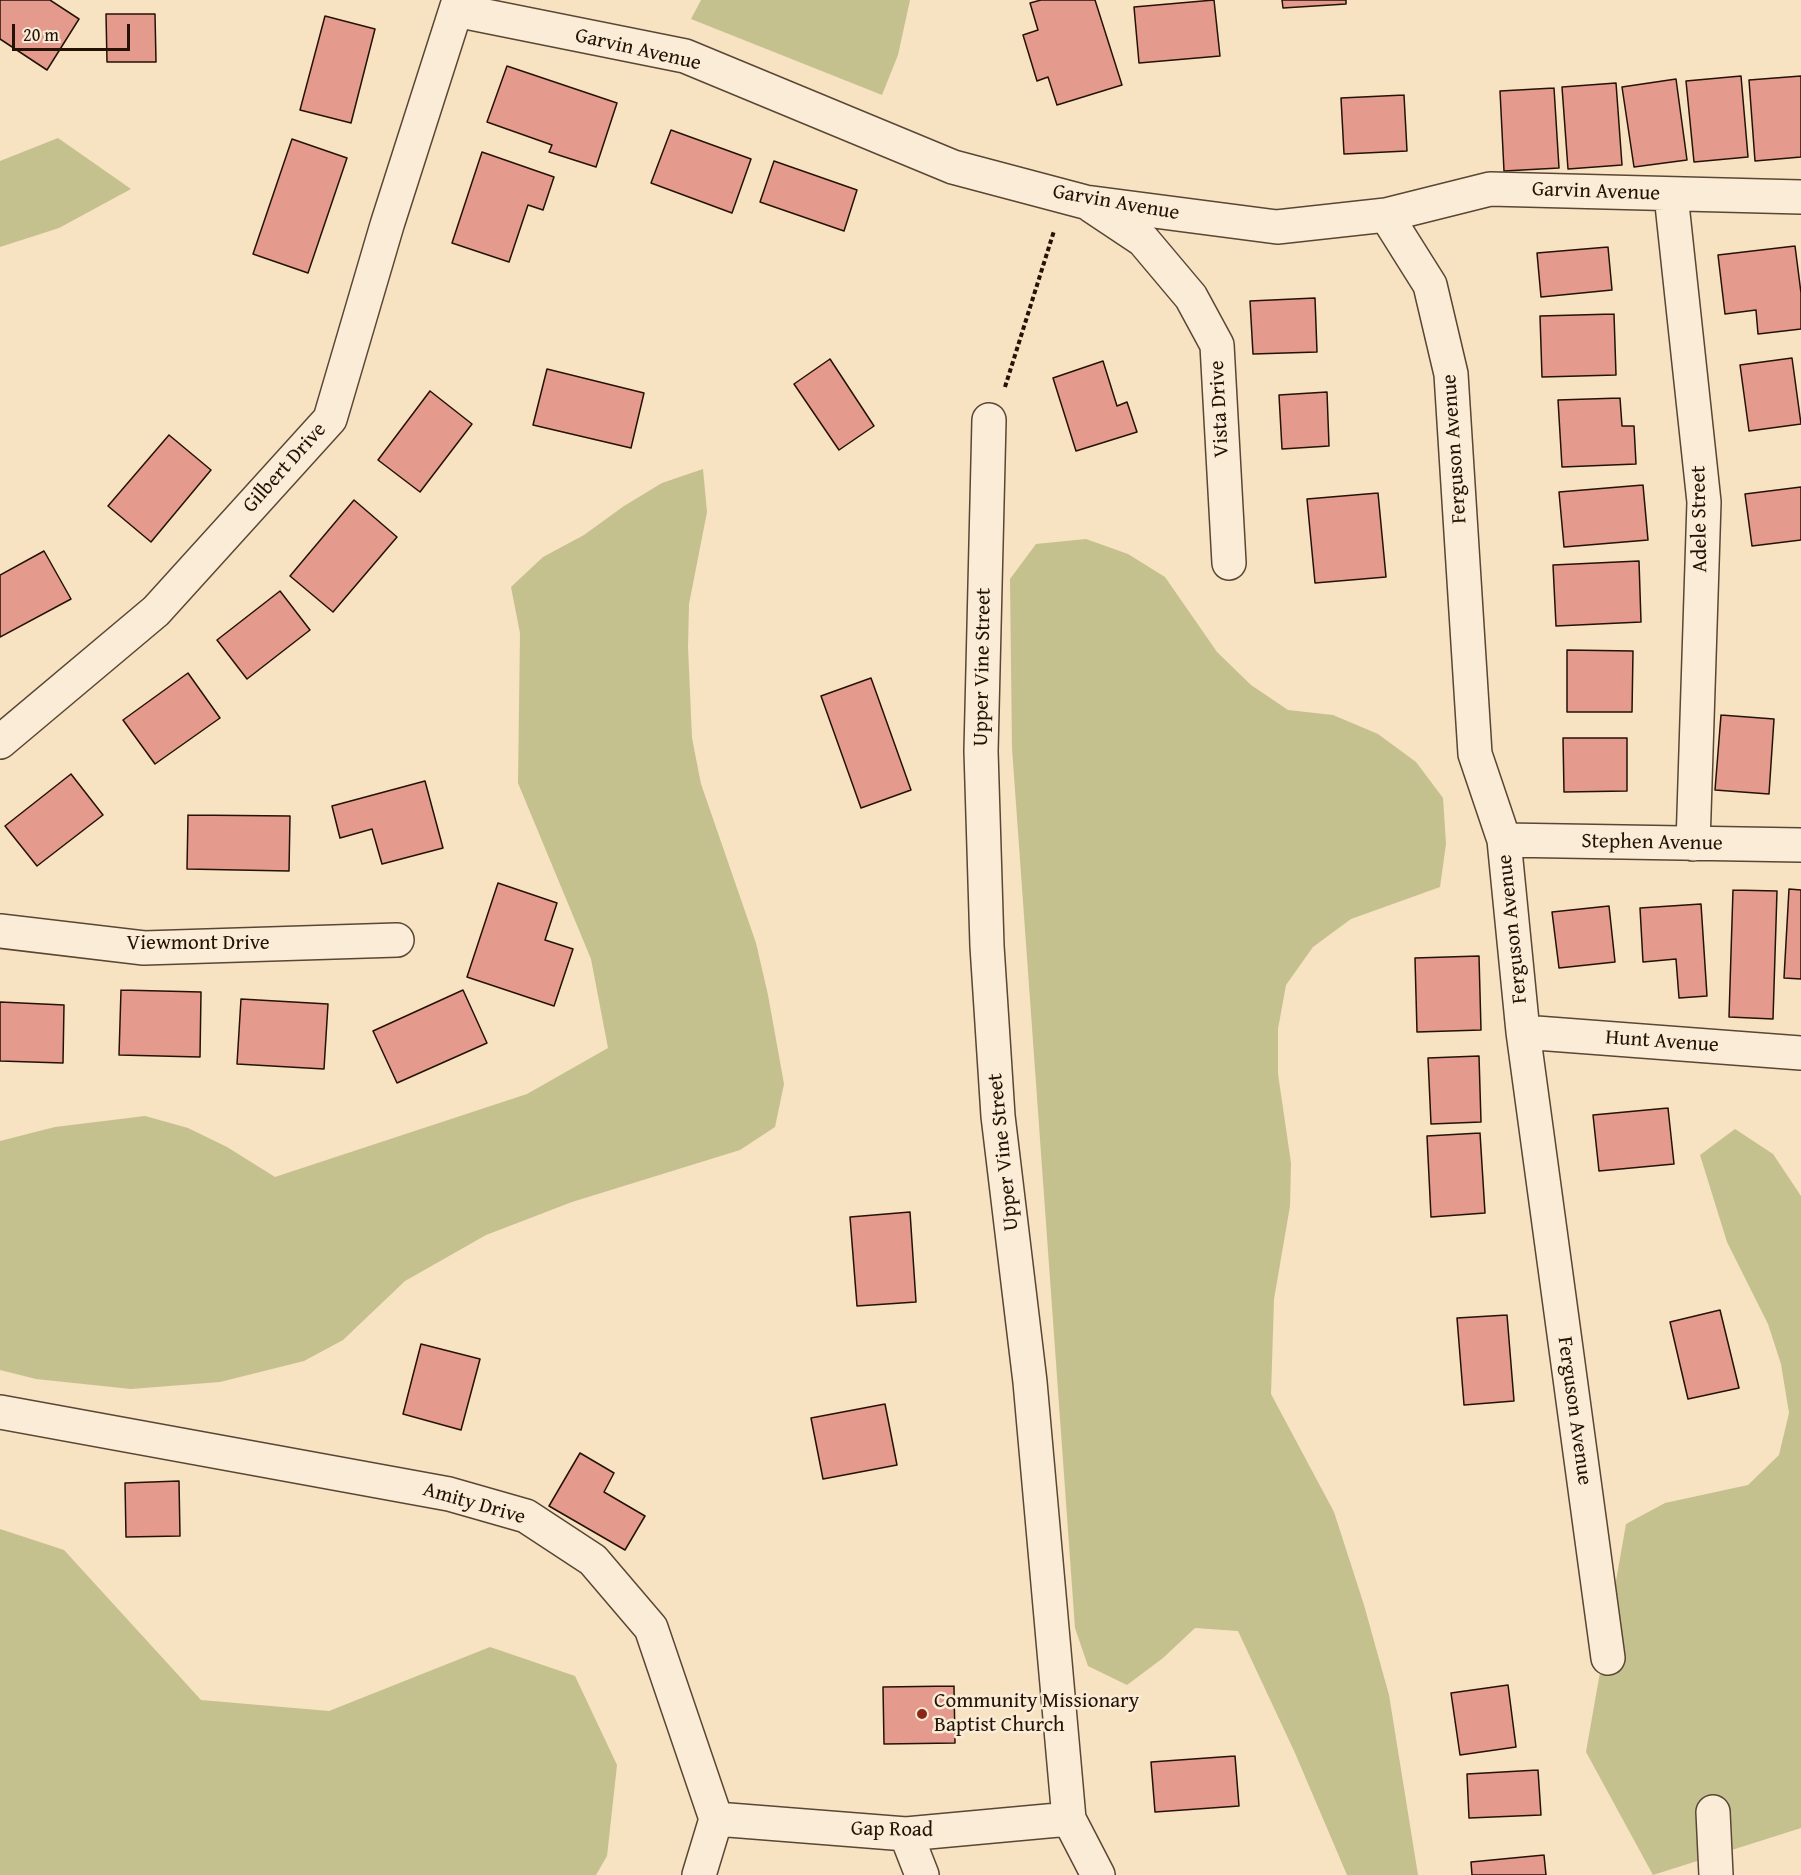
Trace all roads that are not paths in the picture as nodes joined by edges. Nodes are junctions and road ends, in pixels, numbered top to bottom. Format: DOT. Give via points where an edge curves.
graph roads {
  1 [pos="457,5"];
  2 [pos="1671,195"];
  3 [pos="1801,197"];
  4 [pos="1085,202"];
  5 [pos="1386,215"];
  6 [pos="989,420"];
  7 [pos="1228,563"];
  8 [pos="0,742"];
  9 [pos="1504,840"];
  10 [pos="1693,844"];
  11 [pos="1801,845"];
  12 [pos="0,931"];
  13 [pos="397,940"];
  14 [pos="1523,1032"];
  15 [pos="1801,1053"];
  16 [pos="0,1412"];
  17 [pos="1608,1658"];
  18 [pos="1713,1812"];
  19 [pos="716,1819"];
  20 [pos="1069,1819"];
  21 [pos="906,1834"];
  22 [pos="699,1875"];
  23 [pos="922,1875"];
  24 [pos="1098,1875"];
  25 [pos="1716,1875"];
  1 -- 4 [label="street, Garvin Avenue" via="685,56 953,167"];
  1 -- 8 [label="street, Gilbert Drive" via="330,419 156,611"];
  2 -- 3 [label="street, Garvin Avenue"];
  2 -- 5 [label="street, Garvin Avenue" via="1490,189"];
  2 -- 10 [label="street, Adele Street" via="1704,502"];
  4 -- 5 [label="street, Garvin Avenue" via="1277,227"];
  4 -- 7 [label="street, Vista Drive" via="1143,240 1191,297 1217,345"];
  5 -- 9 [label="street, Ferguson Avenue" via="1430,285 1451,374 1475,754"];
  6 -- 20 [label="street, Upper Vine Street" via="981,751 987,946 998,1116 1030,1382"];
  9 -- 10 [label="street, Stephen Avenue"];
  9 -- 14 [label="street, Ferguson Avenue"];
  10 -- 11 [label="street, Stephen Avenue"];
  12 -- 13 [label="street, Viewmont Drive" via="144,948"];
  14 -- 15 [label="street, Hunt Avenue"];
  14 -- 17 [label="street, Ferguson Avenue"];
  16 -- 19 [label="street, Amity Drive" via="449,1494 526,1516 593,1560 651,1628"];
  18 -- 25 [label="street"];
  19 -- 21 [label="street, Gap Road"];
  19 -- 22 [label="street"];
  20 -- 21 [label="street, Gap Road"];
  20 -- 24 [label="street, Upper Vine Street"];
  21 -- 23 [label="street"];
}
